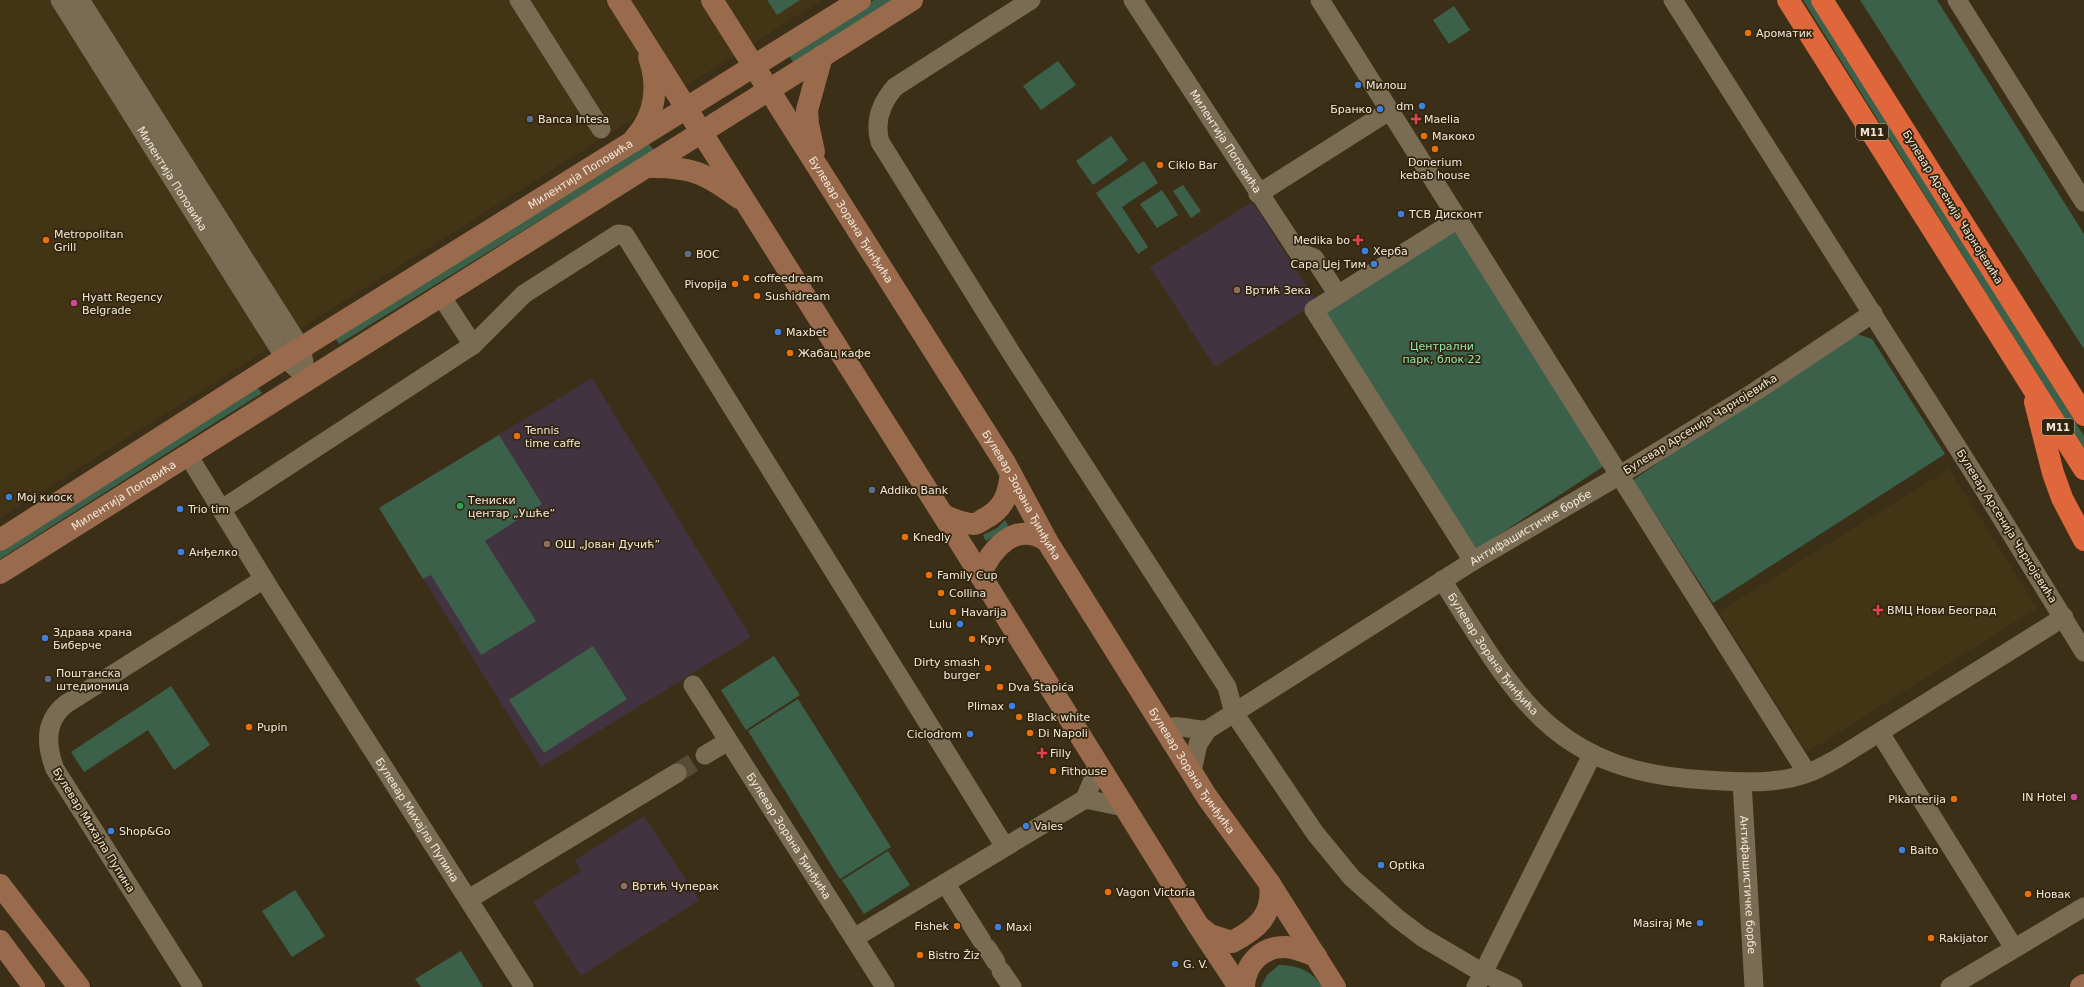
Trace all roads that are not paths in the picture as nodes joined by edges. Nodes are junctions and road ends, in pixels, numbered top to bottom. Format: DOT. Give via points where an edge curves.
graph roads {
  1 [pos="60,0"];
  2 [pos="80,0"];
  3 [pos="519,0"];
  4 [pos="618,0"];
  5 [pos="712,0"];
  6 [pos="860,0"];
  7 [pos="912,0"];
  8 [pos="1031,0"];
  9 [pos="1133,0"];
  10 [pos="1320,0"];
  11 [pos="1673,0"];
  12 [pos="1788,0"];
  13 [pos="1822,0"];
  14 [pos="1957,0"];
  15 [pos="640,35"];
  16 [pos="822,56"];
  17 [pos="754,66"];
  18 [pos="768,90"];
  19 [pos="687,108"];
  20 [pos="1389,111"];
  21 [pos="601,128"];
  22 [pos="702,132"];
  23 [pos="630,144"];
  24 [pos="649,166"];
  25 [pos="818,167"];
  26 [pos="1258,194"];
  27 [pos="2084,202"];
  28 [pos="748,205"];
  29 [pos="1458,219"];
  30 [pos="1338,295"];
  31 [pos="441,296"];
  32 [pos="1873,313"];
  33 [pos="473,345"];
  34 [pos="293,353"];
  35 [pos="2057,371"];
  36 [pos="308,379"];
  37 [pos="2031,385"];
  38 [pos="2084,394"];
  39 [pos="2084,415"];
  40 [pos="188,455"];
  41 [pos="2084,469"];
  42 [pos="1011,474"];
  43 [pos="1620,475"];
  44 [pos="222,509"];
  45 [pos="943,515"];
  46 [pos="0,540"];
  47 [pos="2084,540"];
  48 [pos="1047,541"];
  49 [pos="1473,560"];
  50 [pos="0,573"];
  51 [pos="980,575"];
  52 [pos="264,579"];
  53 [pos="1442,580"];
  54 [pos="2064,617"];
  55 [pos="2084,652"];
  56 [pos="693,685"];
  57 [pos="1234,713"];
  58 [pos="1164,728"];
  59 [pos="1207,730"];
  60 [pos="1880,733"];
  61 [pos="728,741"];
  62 [pos="705,755"];
  63 [pos="1592,755"];
  64 [pos="1097,763"];
  65 [pos="1192,770"];
  66 [pos="677,773"];
  67 [pos="1807,773"];
  68 [pos="1742,782"];
  69 [pos="1085,800"];
  70 [pos="1124,807"];
  71 [pos="1005,847"];
  72 [pos="945,883"];
  73 [pos="1270,884"];
  74 [pos="0,885"];
  75 [pos="468,899"];
  76 [pos="2084,907"];
  77 [pos="1198,925"];
  78 [pos="854,938"];
  79 [pos="0,941"];
  80 [pos="2014,948"];
  81 [pos="1316,956"];
  82 [pos="1480,980"];
  83 [pos="2084,985"];
  84 [pos="34,987"];
  85 [pos="79,987"];
  86 [pos="192,987"];
  87 [pos="524,987"];
  88 [pos="885,987"];
  89 [pos="1012,987"];
  90 [pos="1239,987"];
  91 [pos="1244,987"];
  92 [pos="1336,987"];
  93 [pos="1513,987"];
  94 [pos="1754,987"];
  95 [pos="1950,987"];
  96 [pos="2081,987"];
  1 -- 34 [label="street, Милентија Поповића"];
  2 -- 34 [label="street, Милентија Поповића"];
  3 -- 21 [label="street"];
  4 -- 15 [label="street"];
  5 -- 17 [label="street, Булевар Зорана Ђинђића"];
  6 -- 17 [label="street, Милентија Поповића"];
  7 -- 16 [label="street, Милентија Поповића"];
  8 -- 57 [label="street" via="897,86 884,101 877,132 880,142 1010,351 1225,683"];
  9 -- 26 [label="street, Милентија Поповића"];
  10 -- 20 [label="street"];
  11 -- 32 [label="street, Булевар Арсенија Чарнојевића"];
  12 -- 37 [label="highway, M11"];
  13 -- 35 [label="highway, Булевар Арсенија Чарнојевића / M11"];
  14 -- 27 [label="street"];
  15 -- 19 [label="street"];
  15 -- 23 [label="street" via="652,64 655,93 647,121"];
  16 -- 18 [label="street, Милентија Поповића"];
  16 -- 25 [label="street" via="808,102 807,115"];
  17 -- 18 [label="street, Булевар Зорана Ђинђића"];
  17 -- 19 [label="street, Милентија Поповића"];
  18 -- 22 [label="street, Милентија Поповића"];
  18 -- 25 [label="street, Булевар Зорана Ђинђића"];
  19 -- 22 [label="street"];
  19 -- 23 [label="street, Милентија Поповића"];
  20 -- 26 [label="street, Милентија Поповића"];
  20 -- 29 [label="street"];
  22 -- 24 [label="street, Милентија Поповића"];
  22 -- 28 [label="street"];
  23 -- 34 [label="street, Милентија Поповића"];
  24 -- 28 [label="street" via="670,166 702,173"];
  24 -- 31 [label="street, Милентија Поповића"];
  25 -- 42 [label="street, Булевар Зорана Ђинђића"];
  26 -- 30 [label="street" via="1298,252 1314,258"];
  28 -- 45 [label="street"];
  29 -- 30 [label="street"];
  29 -- 43 [label="street, Булевар Арсенија Чарнојевића"];
  30 -- 49 [label="street" via="1314,310"];
  31 -- 33 [label="street"];
  31 -- 36 [label="street, Милентија Поповића"];
  32 -- 43 [label="street, Булевар Арсенија Чарнојевића" via="1756,391"];
  32 -- 54 [label="street, Булевар Арсенија Чарнојевића"];
  33 -- 44 [label="street"];
  33 -- 71 [label="street" via="528,291 618,234 628,237"];
  34 -- 36 [label="street, Милентија Поповића"];
  34 -- 46 [label="street, Милентија Поповића"];
  35 -- 38 [label="highway"];
  35 -- 39 [label="highway, Булевар Арсенија Чарнојевића / M11"];
  36 -- 40 [label="street, Милентија Поповића"];
  37 -- 41 [label="highway, M11"];
  37 -- 47 [label="highway" via="2053,473 2062,498"];
  40 -- 44 [label="street, Булевар Михајла Пупина"];
  40 -- 50 [label="street, Милентија Поповића"];
  42 -- 45 [label="street" via="1008,494 991,516 974,524 963,523"];
  42 -- 48 [label="street, Булевар Зорана Ђинђића"];
  43 -- 49 [label="street, Антифашистичке борбе"];
  43 -- 67 [label="street"];
  44 -- 52 [label="street, Булевар Михајла Пупина"];
  45 -- 51 [label="street"];
  48 -- 51 [label="street" via="1039,535 1016,535 1002,542 992,552"];
  48 -- 58 [label="street, Булевар Зорана Ђинђића"];
  49 -- 53 [label="street, Антифашистичке борбе"];
  51 -- 64 [label="street"];
  52 -- 75 [label="street, Булевар Михајла Пупина"];
  52 -- 86 [label="street, Булевар Михајла Пупина" via="66,704 54,717 47,738 49,754 55,769"];
  53 -- 57 [label="street, Булевар Зорана Ђинђића"];
  53 -- 63 [label="street, Булевар Зорана Ђинђића" via="1504,676 1528,707 1569,742"];
  54 -- 55 [label="street, Булевар Арсенија Чарнојевића"];
  54 -- 60 [label="street"];
  56 -- 61 [label="street, Булевар Зорана Ђинђића"];
  57 -- 59 [label="street, Булевар Зорана Ђинђића"];
  57 -- 82 [label="street" via="1315,833 1352,878 1392,914"];
  58 -- 59 [label="street" via="1175,725 1193,730"];
  58 -- 65 [label="street, Булевар Зорана Ђинђића"];
  59 -- 65 [label="street" via="1198,744"];
  60 -- 67 [label="street"];
  60 -- 80 [label="street"];
  61 -- 62 [label="street"];
  61 -- 78 [label="street, Булевар Зорана Ђинђића"];
  63 -- 68 [label="street" via="1631,770 1664,776"];
  63 -- 82 [label="street"];
  64 -- 69 [label="street"];
  64 -- 70 [label="street"];
  65 -- 73 [label="street, Булевар Зорана Ђинђића" via="1207,797"];
  66 -- 75 [label="street"];
  67 -- 68 [label="street" via="1774,780"];
  68 -- 94 [label="street, Антифашистичке борбе"];
  69 -- 70 [label="street"];
  69 -- 71 [label="street"];
  70 -- 77 [label="street"];
  71 -- 72 [label="street"];
  72 -- 78 [label="street"];
  72 -- 89 [label="street"];
  73 -- 77 [label="street" via="1271,904 1260,923 1249,934 1232,942 1210,934"];
  73 -- 81 [label="street, Булевар Зорана Ђинђића"];
  74 -- 85 [label="street"];
  75 -- 87 [label="street, Булевар Михајла Пупина"];
  76 -- 80 [label="street"];
  77 -- 90 [label="street"];
  78 -- 88 [label="street, Булевар Зорана Ђинђића"];
  79 -- 84 [label="street"];
  80 -- 95 [label="street"];
  81 -- 91 [label="street" via="1286,947 1260,953 1249,966"];
  81 -- 92 [label="street, Булевар Зорана Ђинђића"];
  82 -- 93 [label="street"];
  83 -- 96 [label="street"];
}
